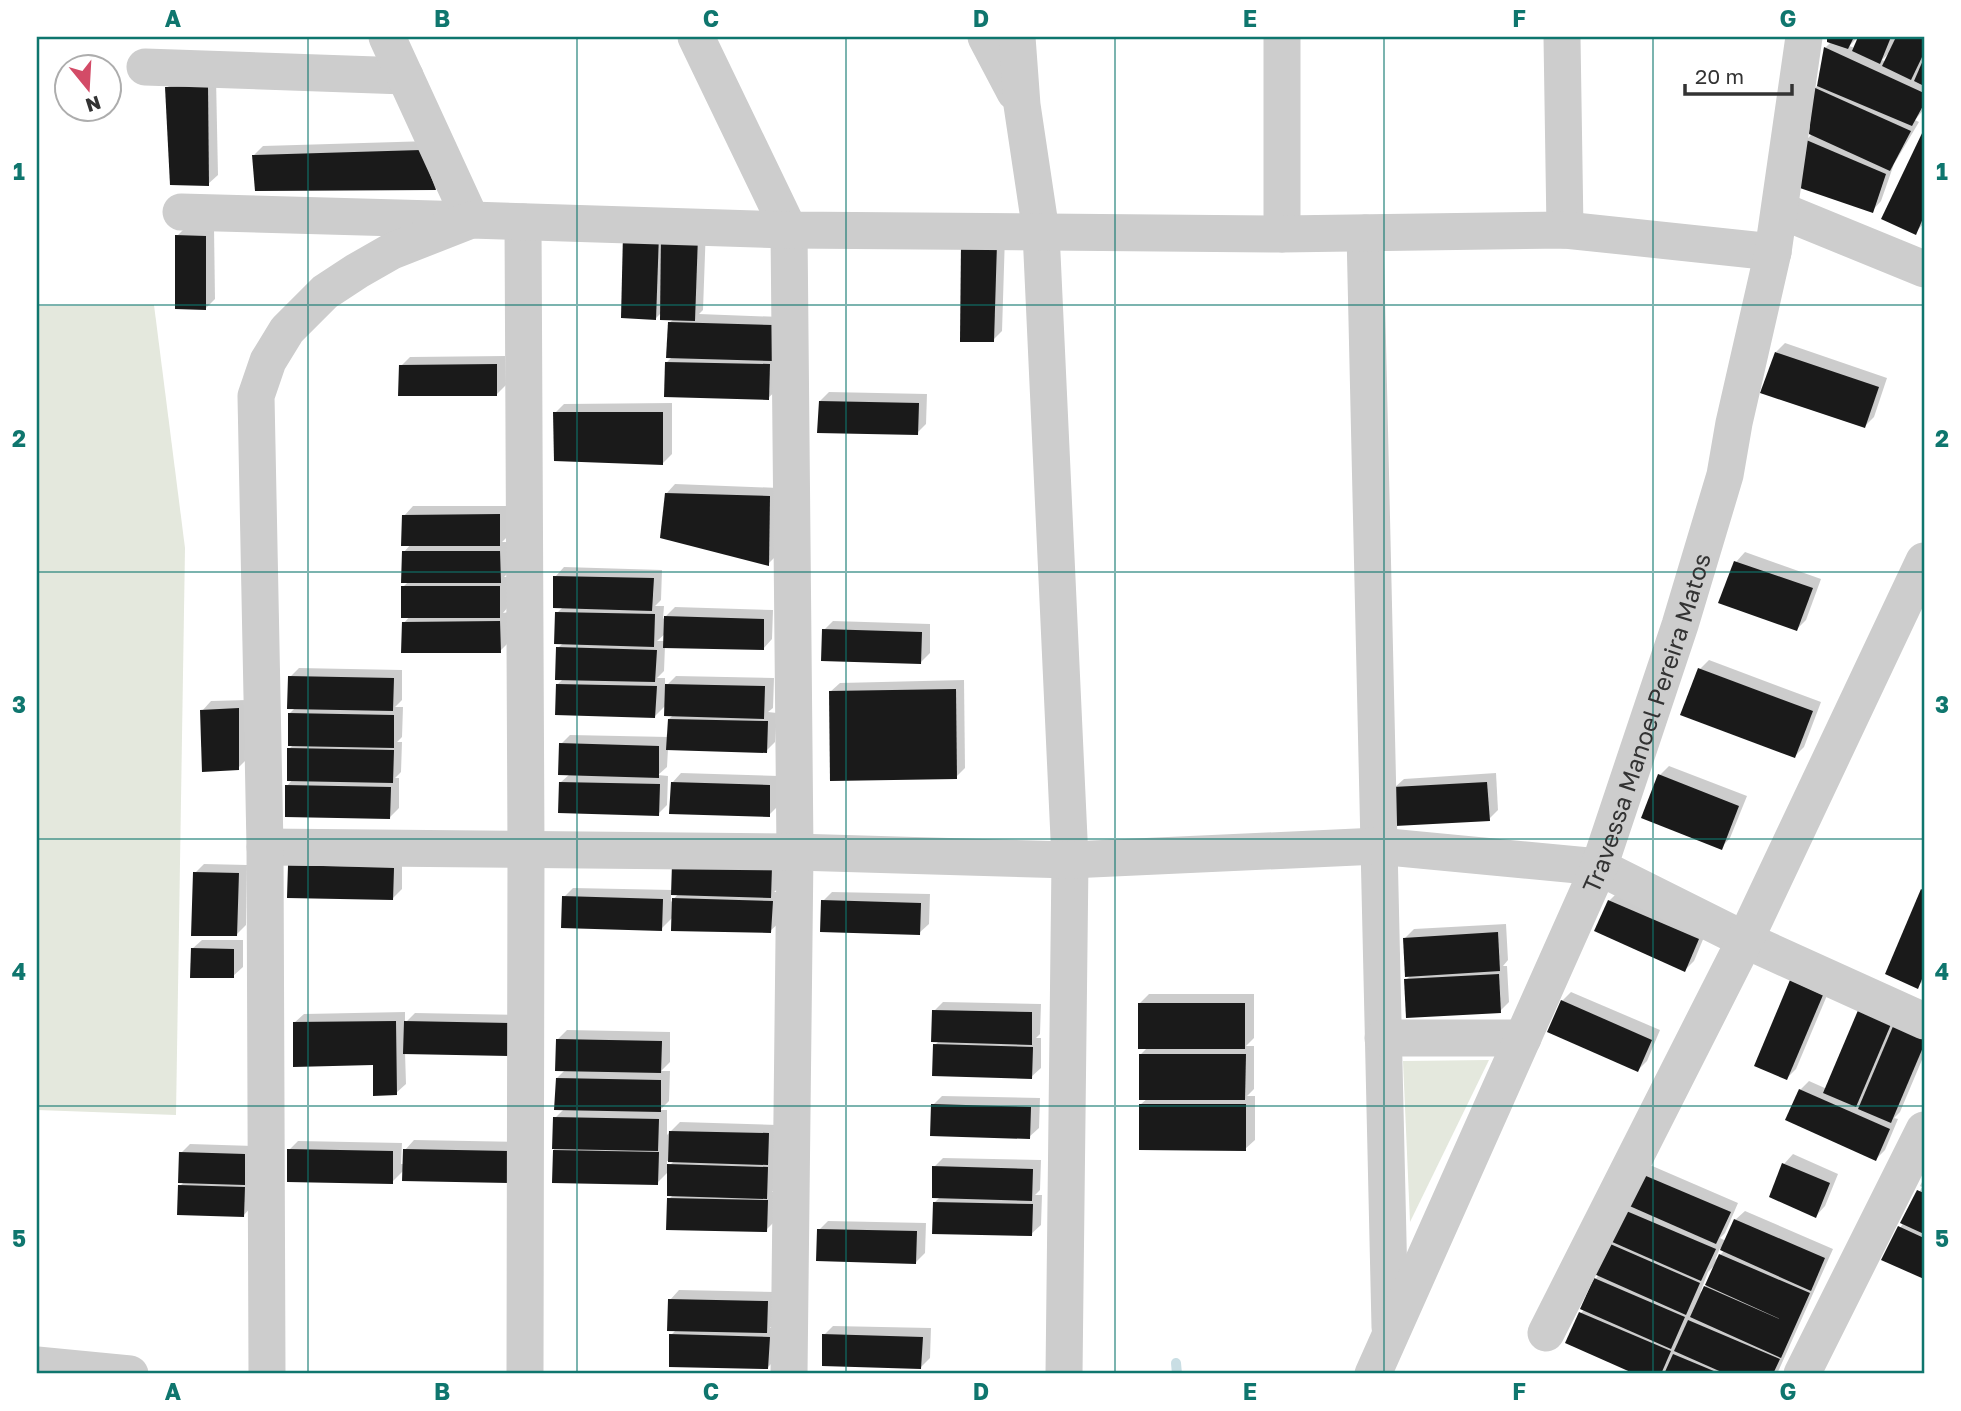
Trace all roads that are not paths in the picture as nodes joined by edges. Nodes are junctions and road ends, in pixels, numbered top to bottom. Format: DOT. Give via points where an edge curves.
graph roads {
  1 [pos="387,37"];
  2 [pos="696,37"];
  3 [pos="986,37"];
  4 [pos="1017,37"];
  5 [pos="1282,37"];
  6 [pos="1562,37"];
  7 [pos="1804,37"];
  8 [pos="145,67"];
  9 [pos="405,76"];
  10 [pos="1021,105"];
  11 [pos="1780,210"];
  12 [pos="181,212"];
  13 [pos="471,220"];
  14 [pos="523,222"];
  15 [pos="789,230"];
  16 [pos="1565,230"];
  17 [pos="1041,232"];
  18 [pos="1365,233"];
  19 [pos="1282,234"];
  20 [pos="1773,253"];
  21 [pos="1924,269"];
  22 [pos="1924,561"];
  23 [pos="1378,846"];
  24 [pos="265,847"];
  25 [pos="526,849"];
  26 [pos="795,852"];
  27 [pos="1070,860"];
  28 [pos="1599,867"];
  29 [pos="1745,940"];
  30 [pos="1924,1021"];
  31 [pos="1382,1038"];
  32 [pos="1523,1038"];
  33 [pos="1924,1130"];
  34 [pos="1546,1333"];
  35 [pos="1390,1338"];
  36 [pos="37,1365"];
  37 [pos="130,1374"];
  38 [pos="267,1374"];
  39 [pos="525,1374"];
  40 [pos="789,1374"];
  41 [pos="1064,1374"];
  42 [pos="1373,1374"];
  43 [pos="1802,1374"];
  1 -- 9 [label="street"];
  2 -- 15 [label="street"];
  3 -- 10 [label="street"];
  4 -- 10 [label="street"];
  5 -- 19 [label="street"];
  6 -- 16 [label="street"];
  7 -- 11 [label="street, Travessa Manoel Pereira Matos"];
  8 -- 9 [label="street"];
  9 -- 13 [label="street"];
  10 -- 17 [label="street"];
  11 -- 20 [label="street, Travessa Manoel Pereira Matos"];
  11 -- 21 [label="street"];
  12 -- 13 [label="street"];
  13 -- 14 [label="street"];
  13 -- 24 [label="street" via="392,251 325,292 287,330 268,360 256,396"];
  14 -- 15 [label="street"];
  14 -- 25 [label="street"];
  15 -- 17 [label="street"];
  15 -- 26 [label="street"];
  16 -- 18 [label="street"];
  16 -- 20 [label="street"];
  17 -- 19 [label="street"];
  17 -- 27 [label="street"];
  18 -- 19 [label="street"];
  18 -- 23 [label="street"];
  20 -- 28 [label="street, Travessa Manoel Pereira Matos" via="1726,475"];
  22 -- 29 [label="street"];
  23 -- 27 [label="street"];
  23 -- 28 [label="street"];
  23 -- 31 [label="street"];
  24 -- 25 [label="street"];
  24 -- 38 [label="street"];
  25 -- 26 [label="street"];
  25 -- 39 [label="street"];
  26 -- 27 [label="street"];
  26 -- 40 [label="street"];
  27 -- 41 [label="street"];
  28 -- 29 [label="street"];
  28 -- 32 [label="street, Travessa Manoel Pereira Matos"];
  29 -- 30 [label="street"];
  29 -- 34 [label="street"];
  31 -- 32 [label="street"];
  31 -- 35 [label="street"];
  32 -- 35 [label="street, Travessa Manoel Pereira Matos"];
  33 -- 43 [label="street"];
  35 -- 42 [label="street, Travessa Manoel Pereira Matos"];
  36 -- 37 [label="street"];
}
